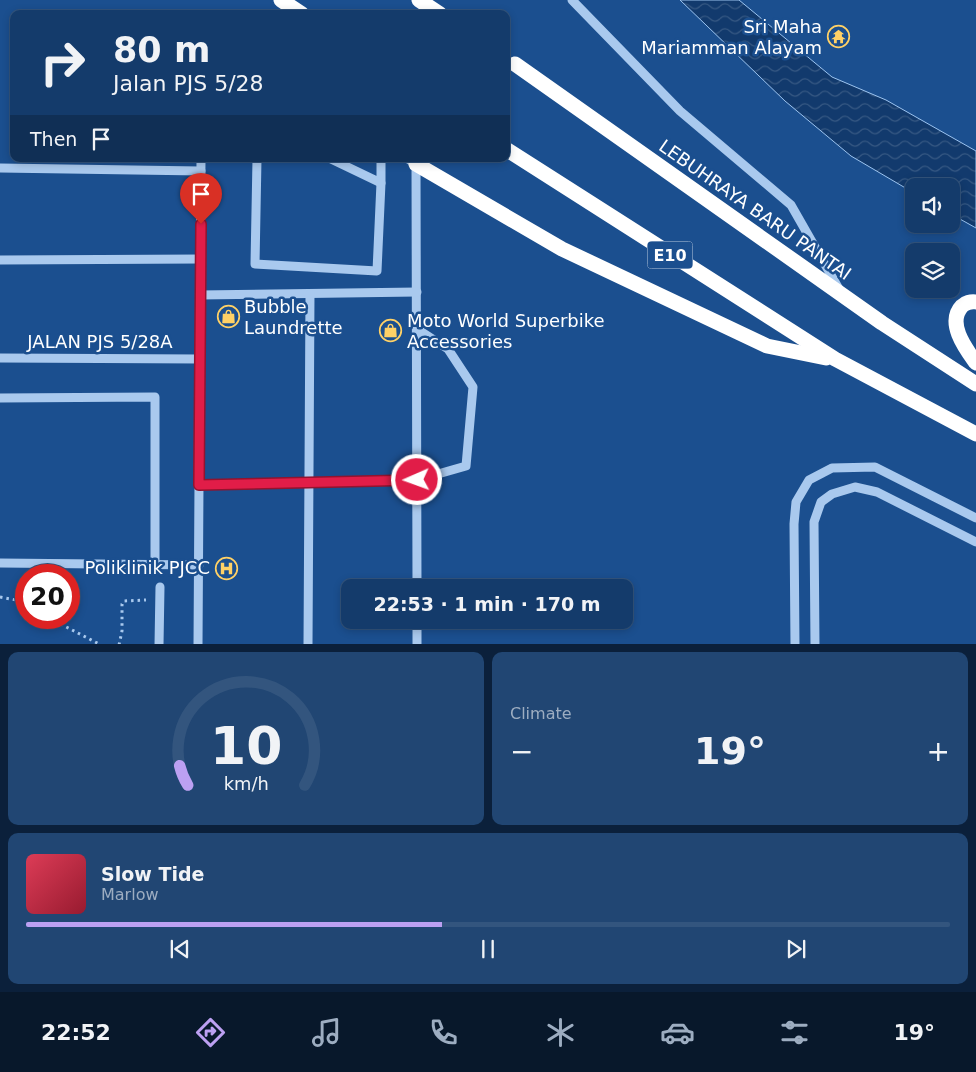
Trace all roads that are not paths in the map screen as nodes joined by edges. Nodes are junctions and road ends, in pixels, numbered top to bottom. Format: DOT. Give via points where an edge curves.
graph roads {
  1 [pos="281,0"];
  2 [pos="419,0"];
  3 [pos="572,0"];
  4 [pos="296,10"];
  5 [pos="434,10"];
  6 [pos="515,64"];
  7 [pos="510,152"];
  8 [pos="201,162"];
  9 [pos="257,162"];
  10 [pos="337,162"];
  11 [pos="381,162"];
  12 [pos="412,162"];
  13 [pos="414,162"];
  14 [pos="0,168"];
  15 [pos="201,172"];
  16 [pos="381,183"];
  17 [pos="200,259"];
  18 [pos="0,260"];
  19 [pos="417,292"];
  20 [pos="310,294"];
  21 [pos="200,295"];
  22 [pos="843,295"];
  23 [pos="976,302"];
  24 [pos="417,329"];
  25 [pos="0,358"];
  26 [pos="200,359"];
  27 [pos="835,359"];
  28 [pos="976,363"];
  29 [pos="976,384"];
  30 [pos="0,398"];
  31 [pos="976,434"];
  32 [pos="417,480"];
  33 [pos="309,484"];
  34 [pos="199,485"];
  35 [pos="976,518"];
  36 [pos="976,542"];
  37 [pos="0,563"];
  38 [pos="155,564"];
  39 [pos="199,565"];
  40 [pos="417,579"];
  41 [pos="160,587"];
  42 [pos="417,629"];
  43 [pos="159,644"];
  44 [pos="198,644"];
  45 [pos="308,644"];
  46 [pos="417,644"];
  47 [pos="795,644"];
  48 [pos="815,644"];
  1 -- 4 [label="highway"];
  2 -- 5 [label="highway"];
  3 -- 22 [label="street" via="680,111 791,206"];
  6 -- 22 [label="highway, LEBUHRAYA BARU PANTAI"];
  7 -- 27 [label="highway, E10"];
  8 -- 15 [label="street"];
  9 -- 16 [label="street" via="255,264 377,271"];
  10 -- 16 [label="street"];
  11 -- 16 [label="street"];
  12 -- 19 [label="street"];
  13 -- 27 [label="highway" via="562,249 758,342"];
  14 -- 15 [label="street"];
  15 -- 17 [label="street"];
  17 -- 18 [label="street"];
  17 -- 21 [label="street"];
  19 -- 20 [label="street"];
  19 -- 24 [label="street"];
  20 -- 21 [label="street"];
  20 -- 33 [label="street"];
  21 -- 26 [label="street"];
  22 -- 29 [label="highway, LEBUHRAYA BARU PANTAI"];
  23 -- 28 [label="highway" via="962,305 956,316 962,342"];
  24 -- 32 [label="street"];
  24 -- 32 [label="street" via="448,348 474,388 466,466"];
  25 -- 26 [label="street, JALAN PJS 5/28A"];
  26 -- 34 [label="street"];
  27 -- 31 [label="highway, E10"];
  30 -- 38 [label="street" via="155,397"];
  32 -- 33 [label="street"];
  32 -- 40 [label="street"];
  33 -- 34 [label="street"];
  33 -- 45 [label="street"];
  34 -- 39 [label="street"];
  35 -- 47 [label="street" via="875,468 832,468 809,480 796,502 794,524"];
  36 -- 48 [label="street" via="877,492 855,487 827,498 821,502 814,522"];
  37 -- 38 [label="street"];
  38 -- 39 [label="street"];
  39 -- 44 [label="street"];
  41 -- 43 [label="street"];
  42 -- 46 [label="street"];
}
